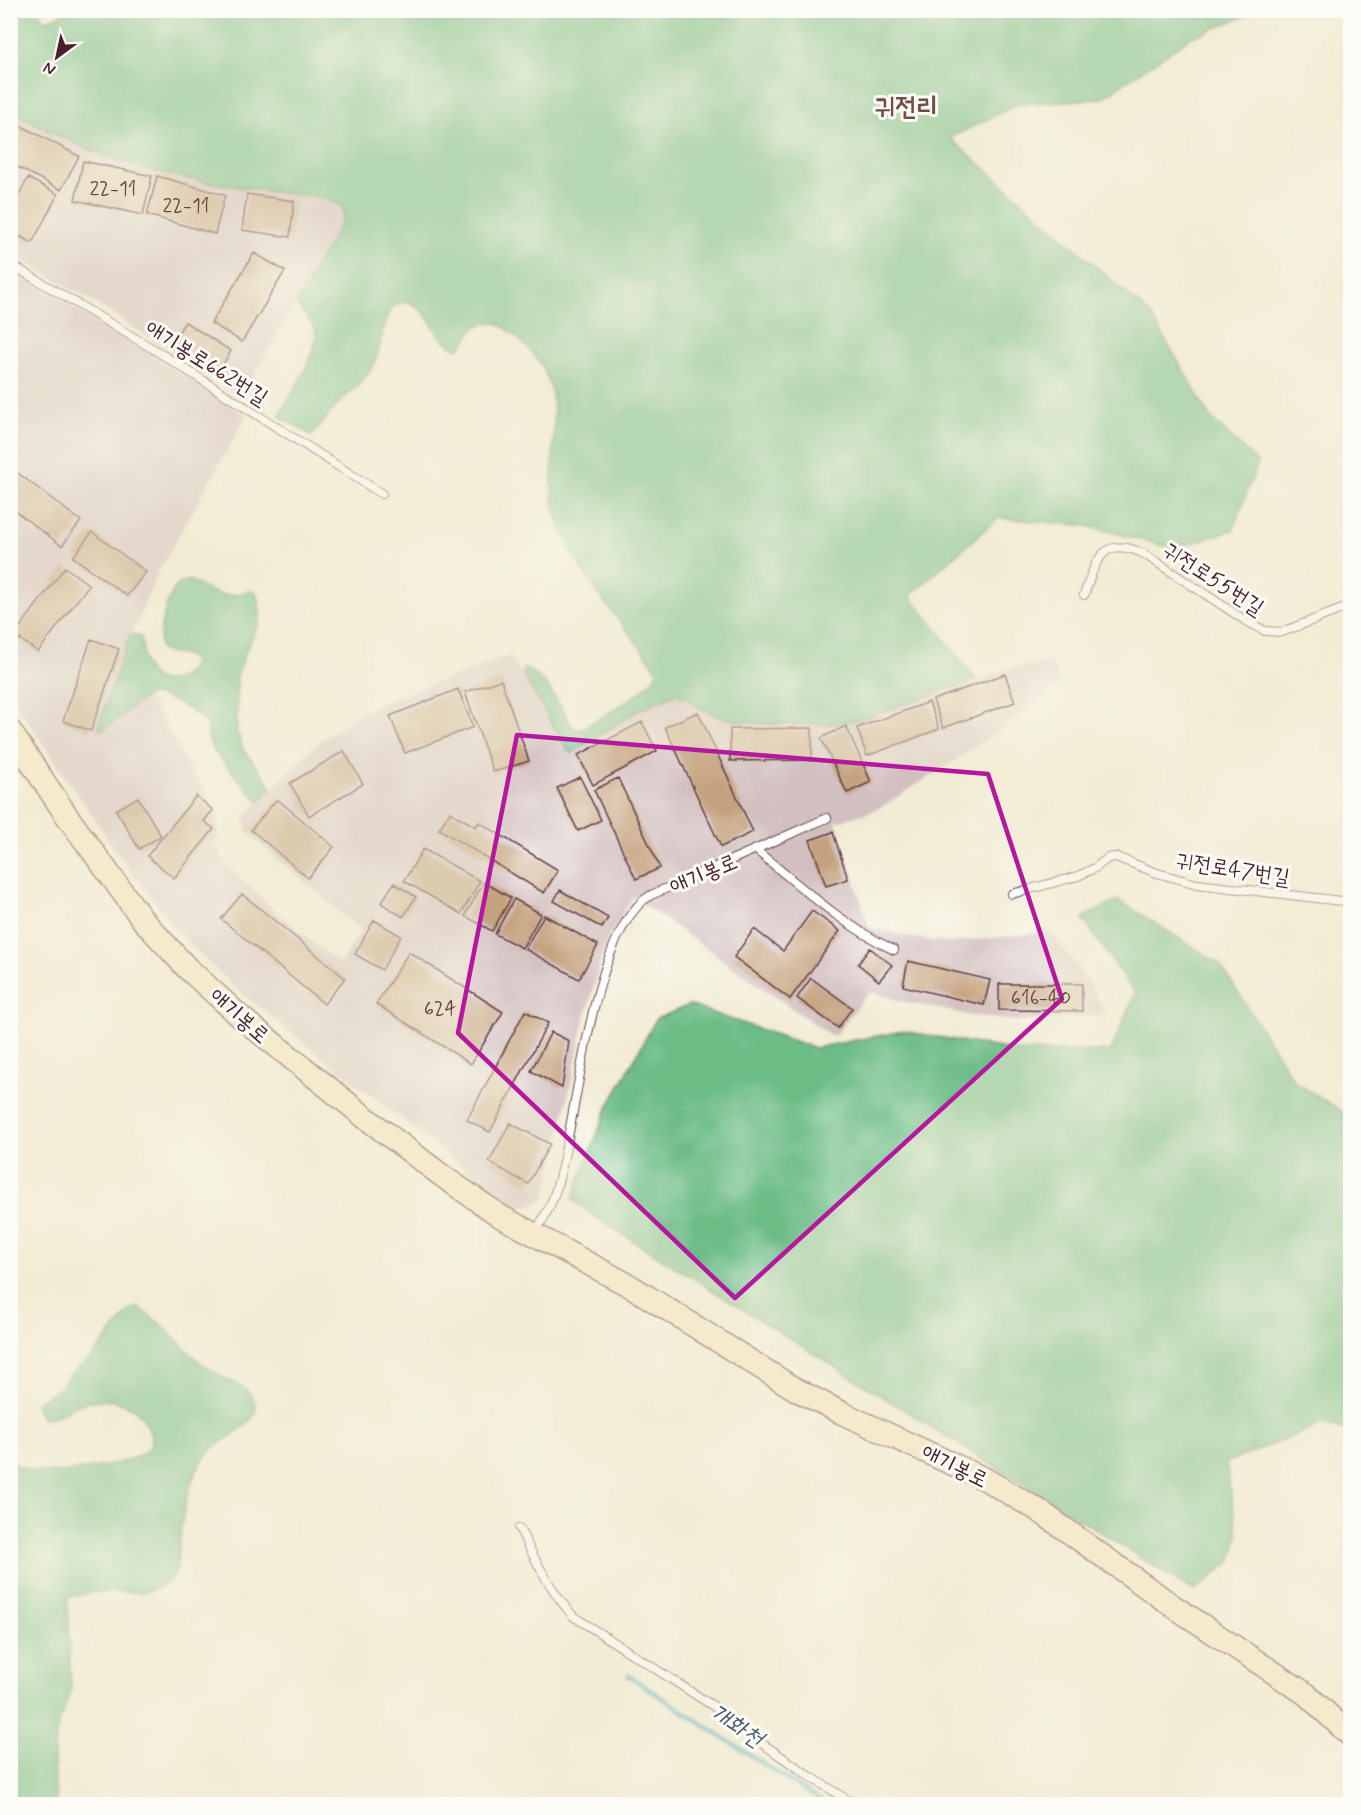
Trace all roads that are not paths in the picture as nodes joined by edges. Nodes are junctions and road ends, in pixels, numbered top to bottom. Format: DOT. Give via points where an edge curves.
graph roads {
  1 [pos="10,264"];
  2 [pos="382,494"];
  3 [pos="1084,595"];
  4 [pos="1350,606"];
  5 [pos="10,731"];
  6 [pos="826,818"];
  7 [pos="756,850"];
  8 [pos="1012,894"];
  9 [pos="1350,902"];
  10 [pos="894,950"];
  11 [pos="534,1235"];
  12 [pos="519,1528"];
  13 [pos="1350,1735"];
  14 [pos="854,1804"];
  1 -- 2 [label="lane, 애기봉로662번길" via="155,350"];
  3 -- 4 [label="lane, 귀전로55번길" via="1101,553 1113,547 1130,548 1154,560 1265,631 1282,632"];
  5 -- 11 [label="main road, 애기봉로" via="142,919 187,968 243,1019 366,1118 500,1216"];
  6 -- 7 [label="lane, 애기봉로"];
  7 -- 10 [label="lane" via="849,924"];
  7 -- 11 [label="lane, 애기봉로" via="651,895 633,909 614,944 598,994 556,1190"];
  8 -- 9 [label="lane, 귀전로47번길" via="1078,876 1116,857 1197,884"];
  11 -- 13 [label="main road, 애기봉로" via="632,1287 795,1389 985,1479 1038,1510 1306,1694"];
  12 -- 14 [label="lane" via="558,1598 573,1616 724,1713 811,1778"];
}
